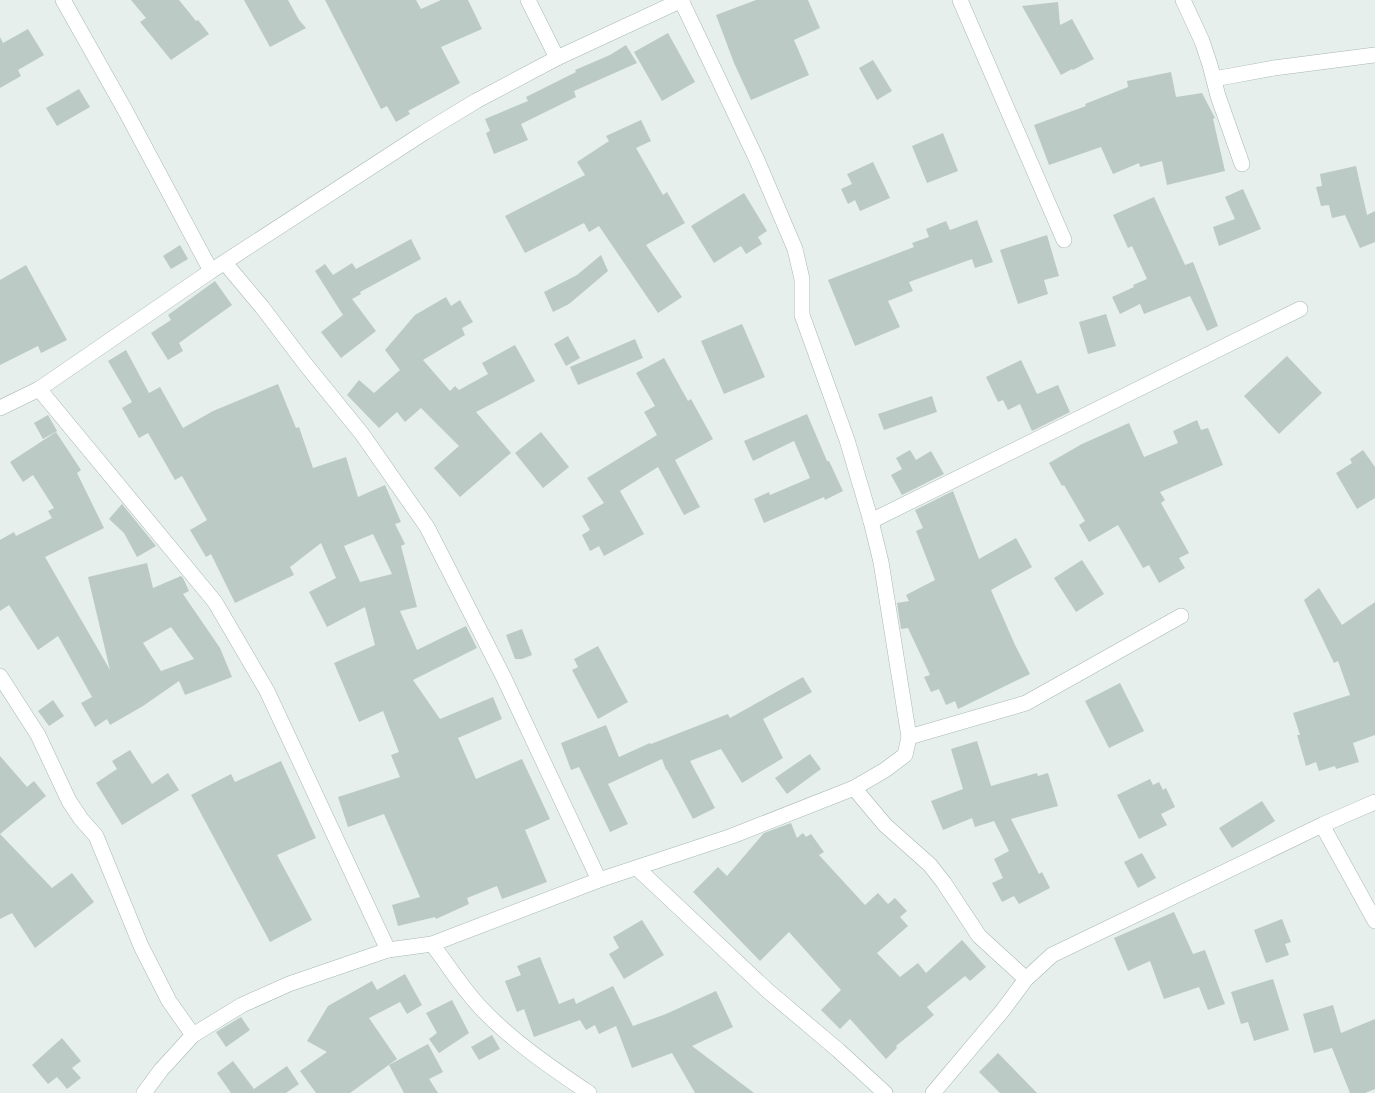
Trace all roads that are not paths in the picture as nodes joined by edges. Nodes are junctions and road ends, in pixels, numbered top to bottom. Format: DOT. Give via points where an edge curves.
graph roads {
  1 [pos="63,0"];
  2 [pos="528,0"];
  3 [pos="682,0"];
  4 [pos="960,0"];
  5 [pos="1183,0"];
  6 [pos="1375,55"];
  7 [pos="557,58"];
  8 [pos="1214,79"];
  9 [pos="1242,164"];
  10 [pos="1064,240"];
  11 [pos="224,263"];
  12 [pos="211,271"];
  13 [pos="1300,309"];
  14 [pos="39,389"];
  15 [pos="0,408"];
  16 [pos="871,521"];
  17 [pos="1181,616"];
  18 [pos="0,676"];
  19 [pos="909,737"];
  20 [pos="854,788"];
  21 [pos="1375,802"];
  22 [pos="1322,825"];
  23 [pos="637,868"];
  24 [pos="599,880"];
  25 [pos="1375,921"];
  26 [pos="432,944"];
  27 [pos="388,950"];
  28 [pos="1026,979"];
  29 [pos="193,1035"];
  30 [pos="144,1093"];
  31 [pos="589,1093"];
  32 [pos="884,1093"];
  33 [pos="932,1093"];
  1 -- 12 [label="street" via="126,110"];
  2 -- 7 [label="street"];
  3 -- 7 [label="street"];
  3 -- 16 [label="street" via="761,168 795,249 802,279 802,315 847,440"];
  4 -- 10 [label="street"];
  5 -- 8 [label="street" via="1202,41"];
  6 -- 8 [label="street"];
  7 -- 11 [label="street" via="425,132"];
  8 -- 9 [label="street"];
  11 -- 12 [label="street"];
  11 -- 24 [label="street" via="362,434 427,526 504,676"];
  12 -- 14 [label="street"];
  13 -- 16 [label="street"];
  14 -- 15 [label="street"];
  14 -- 27 [label="street" via="215,602 267,691"];
  16 -- 19 [label="street" via="881,562"];
  17 -- 19 [label="street" via="1026,703"];
  18 -- 29 [label="street" via="38,736 69,801 96,836 141,946 169,1001"];
  19 -- 20 [label="street" via="905,755"];
  20 -- 23 [label="street" via="732,836"];
  20 -- 28 [label="street" via="885,825 930,865 979,936"];
  21 -- 22 [label="street"];
  22 -- 25 [label="street"];
  22 -- 28 [label="street" via="1052,956"];
  23 -- 24 [label="street"];
  23 -- 32 [label="street"];
  24 -- 26 [label="street"];
  26 -- 27 [label="street"];
  26 -- 31 [label="street" via="465,990 500,1027"];
  27 -- 29 [label="street" via="289,984 242,1005"];
  28 -- 33 [label="street"];
  29 -- 30 [label="street"];
}
